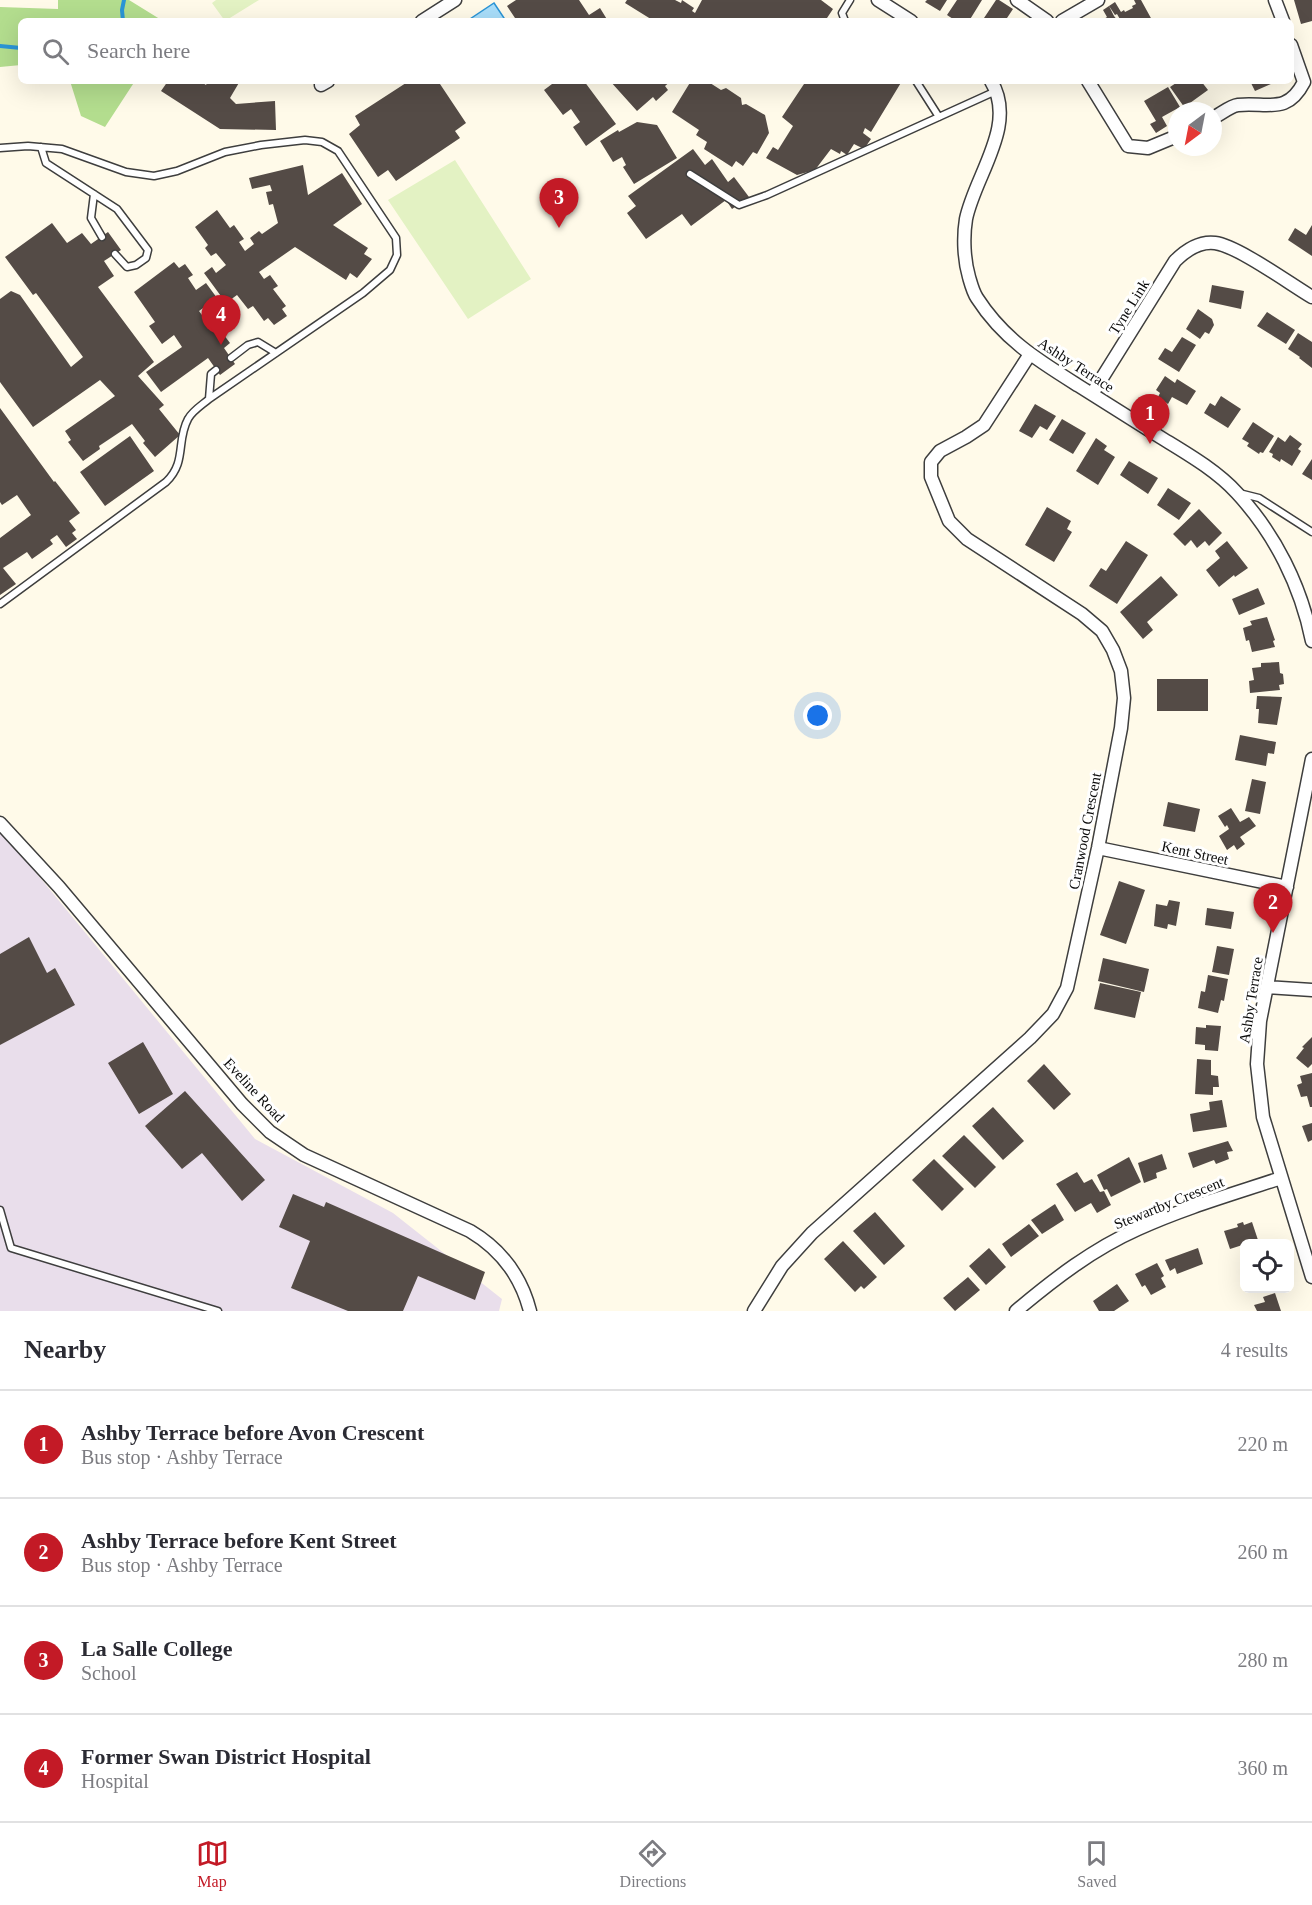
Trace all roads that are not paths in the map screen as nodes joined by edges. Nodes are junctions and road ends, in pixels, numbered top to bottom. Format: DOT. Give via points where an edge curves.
graph roads {
  1 [pos="455,0"];
  2 [pos="850,0"];
  3 [pos="878,0"];
  4 [pos="1017,0"];
  5 [pos="1098,0"];
  6 [pos="1275,0"];
  7 [pos="427,18"];
  8 [pos="844,18"];
  9 [pos="906,18"];
  10 [pos="1043,18"];
  11 [pos="1067,18"];
  12 [pos="1282,18"];
  13 [pos="1294,54"];
  14 [pos="918,84"];
  15 [pos="1090,84"];
  16 [pos="994,86"];
  17 [pos="1222,113"];
  18 [pos="939,117"];
  19 [pos="1168,140"];
  20 [pos="0,147"];
  21 [pos="41,147"];
  22 [pos="690,174"];
  23 [pos="94,194"];
  24 [pos="102,237"];
  25 [pos="115,254"];
  26 [pos="1312,297"];
  27 [pos="276,353"];
  28 [pos="1030,354"];
  29 [pos="231,358"];
  30 [pos="216,370"];
  31 [pos="1092,394"];
  32 [pos="209,399"];
  33 [pos="1236,492"];
  34 [pos="1312,532"];
  35 [pos="0,604"];
  36 [pos="1312,641"];
  37 [pos="1312,759"];
  38 [pos="1308,803"];
  39 [pos="0,824"];
  40 [pos="1098,848"];
  41 [pos="1287,887"];
  42 [pos="1267,987"];
  43 [pos="1312,990"];
  44 [pos="1281,1178"];
  45 [pos="0,1210"];
  46 [pos="3,1232"];
  47 [pos="1312,1277"];
  48 [pos="757,1310"];
  49 [pos="218,1311"];
  50 [pos="530,1311"];
  51 [pos="1017,1311"];
  1 -- 7 [label="street"];
  2 -- 8 [label="lane" via="842,13"];
  3 -- 9 [label="street"];
  4 -- 10 [label="street"];
  5 -- 11 [label="street"];
  6 -- 12 [label="street"];
  13 -- 17 [label="street" via="1304,82 1298,95 1283,104 1235,105"];
  14 -- 18 [label="lane"];
  15 -- 19 [label="street" via="1128,146 1148,148"];
  16 -- 18 [label="lane"];
  16 -- 28 [label="street, Ashby Terrace" via="1000,104 996,139 966,220 965,263 975,296 999,328"];
  18 -- 22 [label="lane" via="739,205"];
  20 -- 21 [label="lane"];
  21 -- 23 [label="lane" via="46,163"];
  21 -- 27 [label="lane" via="62,149 126,172 154,176 225,152 261,145 321,142 338,151 396,238 397,255 390,270 363,293"];
  23 -- 24 [label="lane" via="90,218"];
  23 -- 25 [label="lane" via="117,209 148,250 146,258 136,266 127,267"];
  26 -- 31 [label="street, Tyne Link" via="1231,247 1199,244 1175,261"];
  27 -- 29 [label="lane" via="258,342"];
  27 -- 32 [label="lane"];
  28 -- 31 [label="street, Ashby Terrace"];
  28 -- 40 [label="street, Cranwood Crescent" via="984,425 940,451 931,462 931,477 949,521 966,539 1082,614 1102,631 1113,650 1121,671 1124,698"];
  30 -- 32 [label="lane" via="211,374"];
  31 -- 33 [label="street, Ashby Terrace" via="1188,454"];
  32 -- 35 [label="lane" via="188,417 180,460 171,478"];
  33 -- 34 [label="lane" via="1259,498"];
  33 -- 36 [label="street, Ashby Terrace" via="1281,553 1304,609"];
  37 -- 38 [label="street, Ashby Terrace"];
  38 -- 41 [label="street, Ashby Terrace"];
  39 -- 50 [label="street, Eveline Road" via="59,887 256,1118 304,1155 482,1239 513,1270"];
  40 -- 41 [label="street, Kent Street"];
  40 -- 48 [label="street, Cranwood Crescent" via="1067,988 1053,1014 812,1233 782,1266"];
  41 -- 42 [label="street, Ashby Terrace"];
  42 -- 43 [label="street"];
  42 -- 44 [label="street, Ashby Terrace" via="1257,1064 1263,1117"];
  44 -- 47 [label="street, Ashby Terrace"];
  44 -- 51 [label="street, Stewartby Crescent" via="1137,1229 1074,1265"];
  45 -- 46 [label="lane"];
  46 -- 49 [label="lane" via="12,1248"];
}
